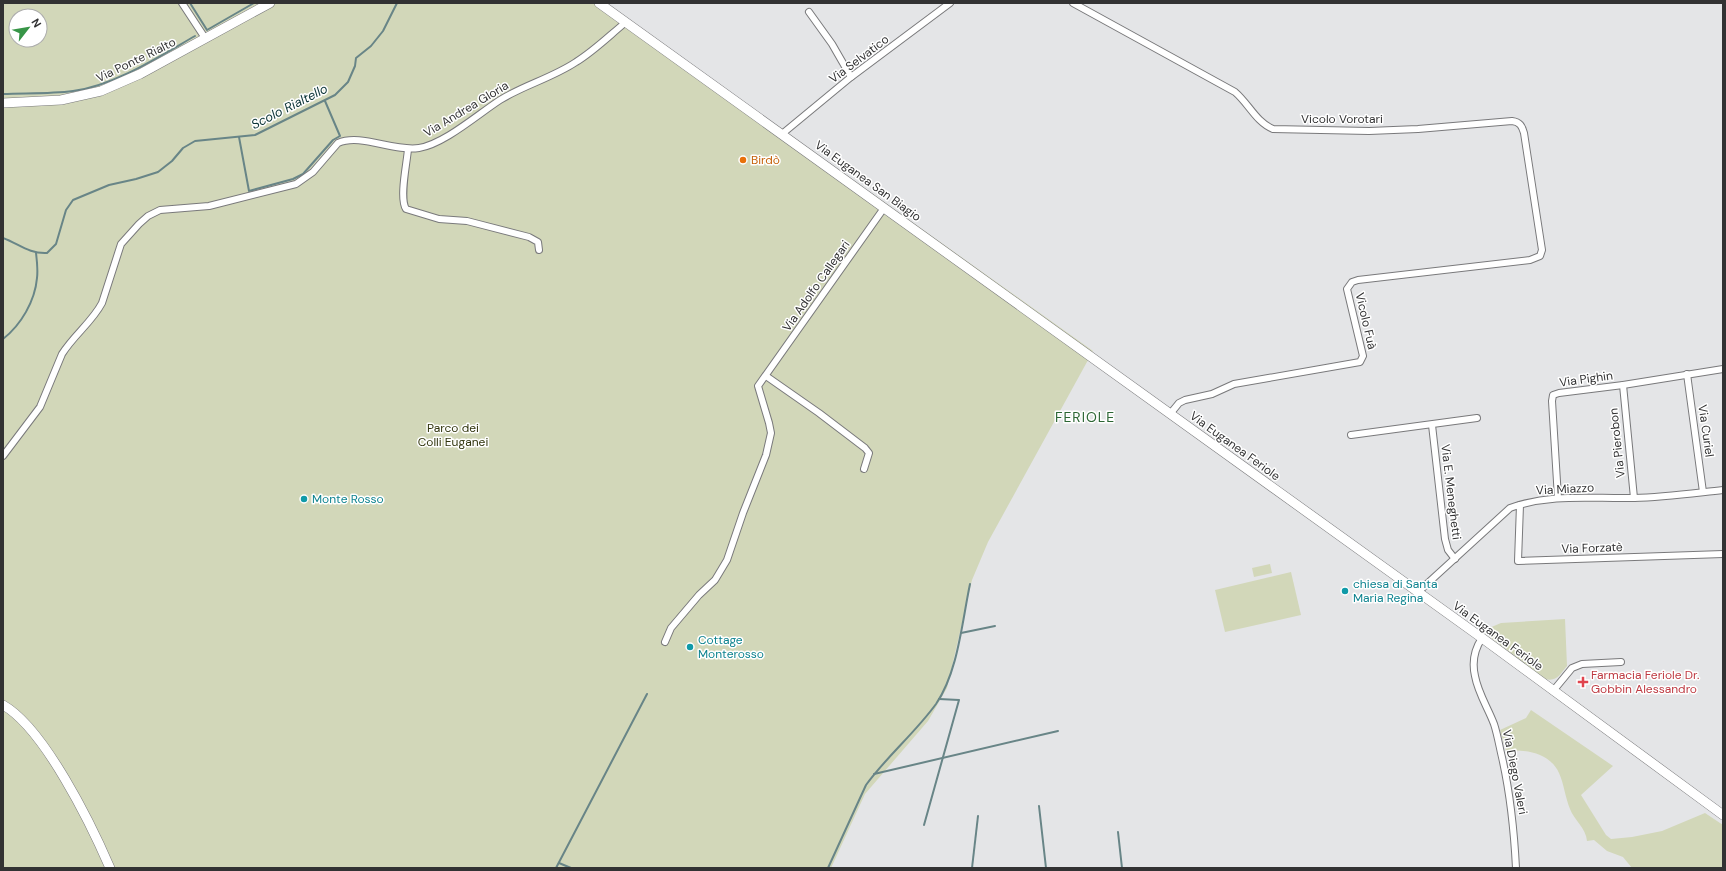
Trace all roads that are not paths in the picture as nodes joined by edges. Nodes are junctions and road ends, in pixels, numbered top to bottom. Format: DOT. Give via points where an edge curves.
graph roads {
  1 [pos="182,3"];
  2 [pos="270,3"];
  3 [pos="599,3"];
  4 [pos="950,3"];
  5 [pos="1073,3"];
  6 [pos="809,12"];
  7 [pos="626,22"];
  8 [pos="205,38"];
  9 [pos="851,77"];
  10 [pos="3,104"];
  11 [pos="782,134"];
  12 [pos="408,149"];
  13 [pos="884,208"];
  14 [pos="540,250"];
  15 [pos="1542,250"];
  16 [pos="1723,369"];
  17 [pos="1687,374"];
  18 [pos="766,376"];
  19 [pos="1122,379"];
  20 [pos="1623,385"];
  21 [pos="1170,414"];
  22 [pos="1477,418"];
  23 [pos="1432,425"];
  24 [pos="1351,435"];
  25 [pos="3,456"];
  26 [pos="864,469"];
  27 [pos="1723,490"];
  28 [pos="1704,492"];
  29 [pos="1558,498"];
  30 [pos="1634,498"];
  31 [pos="1520,505"];
  32 [pos="1723,554"];
  33 [pos="1455,559"];
  34 [pos="1417,592"];
  35 [pos="1482,638"];
  36 [pos="665,642"];
  37 [pos="1621,662"];
  38 [pos="1553,691"];
  39 [pos="3,705"];
  40 [pos="1723,815"];
  41 [pos="110,868"];
  42 [pos="1516,868"];
  1 -- 8 [label="street"];
  2 -- 8 [label="main road, Via Ponte Rialto"];
  3 -- 7 [label="main road, Via Euganea San Biagio"];
  4 -- 9 [label="street, Via Selvatico"];
  5 -- 15 [label="street, Vicolo Vorotari" via="1235,92 1255,116 1273,129 1369,131 1517,122 1522,126 1524,133"];
  6 -- 9 [label="street"];
  7 -- 11 [label="main road, Via Euganea San Biagio"];
  7 -- 12 [label="street, Via Andrea Gloria" via="576,62 501,100 433,144"];
  8 -- 10 [label="main road, Via Ponte Rialto" via="128,80 92,94 61,100"];
  9 -- 11 [label="street, Via Selvatico"];
  11 -- 13 [label="main road, Via Euganea San Biagio"];
  12 -- 14 [label="street" via="404,196 406,209 438,219 467,222 530,237 538,242"];
  12 -- 25 [label="street, Via Andrea Gloria" via="342,141 307,178 296,184 209,206 164,209 148,216 121,244 98,311 67,346 40,407"];
  13 -- 18 [label="street, Via Adolfo Callegari"];
  13 -- 19 [label="main road, Via Euganea San Biagio"];
  15 -- 21 [label="street, Vicolo Fuà" via="1540,256 1530,260 1352,282 1347,288 1363,356 1360,362 1234,384 1212,394 1185,400"];
  16 -- 17 [label="street, Via Pighin"];
  17 -- 20 [label="street, Via Pighin"];
  17 -- 28 [label="street, Via Curiel"];
  18 -- 26 [label="street" via="865,448 869,453"];
  18 -- 36 [label="street, Via Adolfo Callegari" via="758,386 771,433 766,455 727,560 715,580 671,628"];
  19 -- 21 [label="main road, Via Euganea Feriole"];
  20 -- 29 [label="street, Via Pighin" via="1553,395"];
  20 -- 30 [label="street, Via Pierobon"];
  21 -- 34 [label="main road, Via Euganea Feriole"];
  22 -- 23 [label="street"];
  23 -- 24 [label="street"];
  23 -- 33 [label="street, Via E. Meneghetti" via="1445,539 1448,550"];
  27 -- 28 [label="street, Via Miazzo"];
  28 -- 30 [label="street, Via Miazzo"];
  29 -- 30 [label="street, Via Miazzo"];
  29 -- 31 [label="street, Via Miazzo"];
  31 -- 32 [label="street, Via Forzatè" via="1518,561"];
  31 -- 33 [label="street, Via Miazzo" via="1510,508"];
  33 -- 34 [label="street, Via Miazzo"];
  34 -- 35 [label="main road, Via Euganea Feriole"];
  35 -- 38 [label="main road, Via Euganea Feriole"];
  35 -- 42 [label="street, Via Diego Valeri" via="1476,649 1475,676 1494,724 1505,768"];
  37 -- 38 [label="street" via="1582,664 1572,668"];
  38 -- 40 [label="main road, Via Euganea Feriole"];
  39 -- 41 [label="main road" via="19,716 45,750 72,792"];
}
